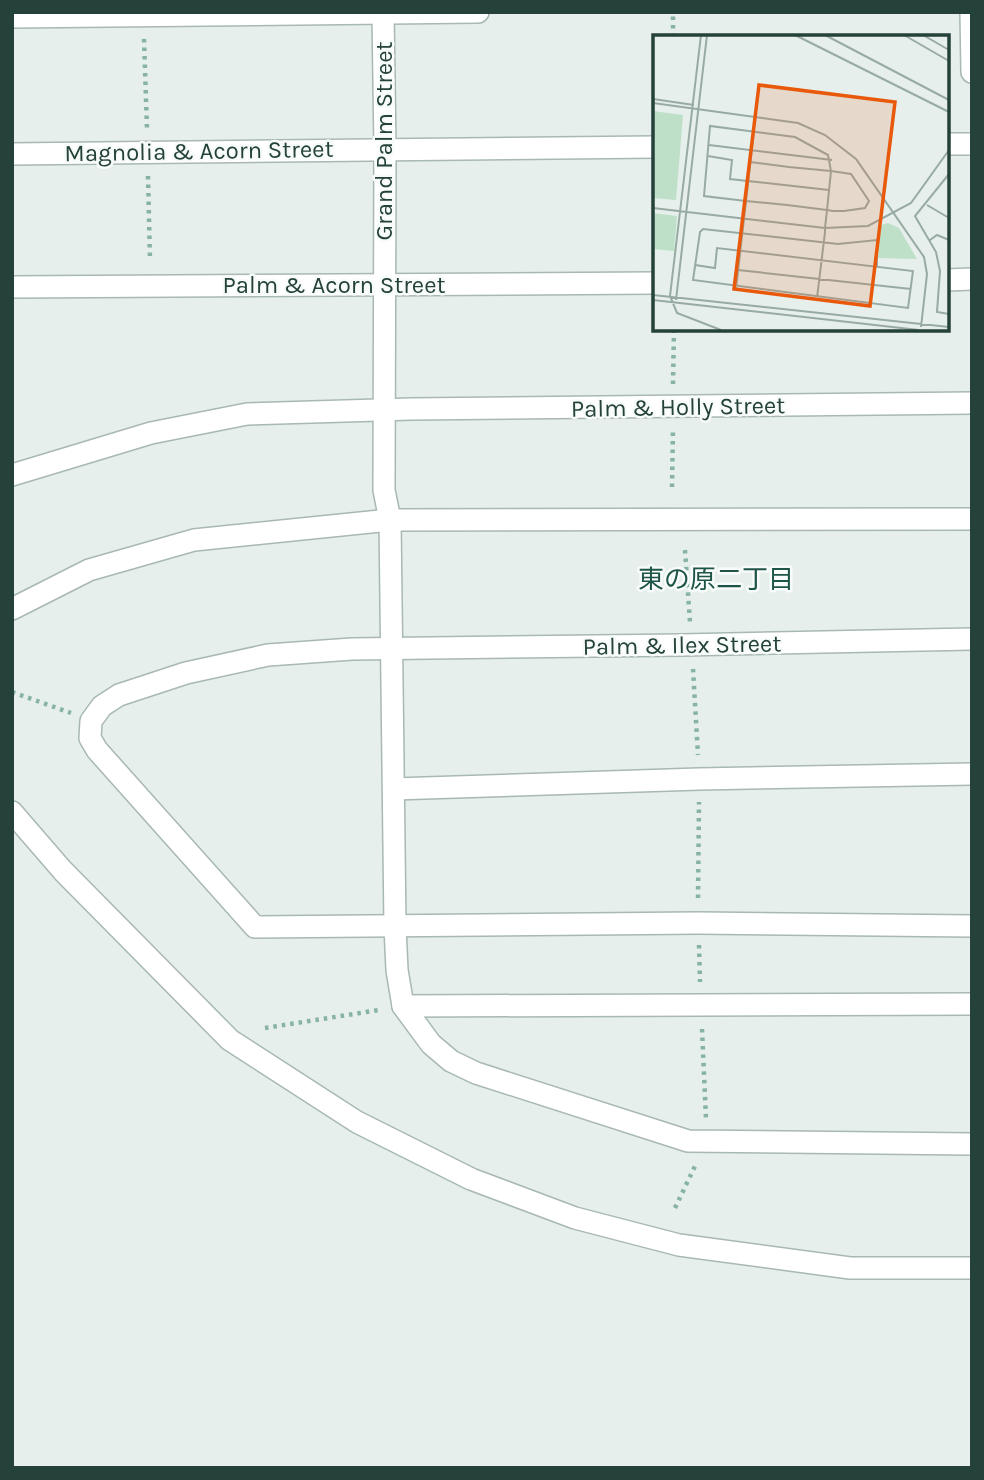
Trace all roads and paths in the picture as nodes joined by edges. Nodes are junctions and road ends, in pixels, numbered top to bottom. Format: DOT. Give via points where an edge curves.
graph roads {
  1 [pos="478,12"];
  2 [pos="673,12"];
  3 [pos="971,12"];
  4 [pos="383,13"];
  5 [pos="12,17"];
  6 [pos="673,35"];
  7 [pos="972,72"];
  8 [pos="949,144"];
  9 [pos="972,144"];
  10 [pos="653,147"];
  11 [pos="386,149"];
  12 [pos="12,154"];
  13 [pos="972,279"];
  14 [pos="949,280"];
  15 [pos="653,282"];
  16 [pos="383,285"];
  17 [pos="12,287"];
  18 [pos="972,403"];
  19 [pos="383,410"];
  20 [pos="12,475"];
  21 [pos="972,519"];
  22 [pos="390,520"];
  23 [pos="685,550"];
  24 [pos="12,609"];
  25 [pos="972,639"];
  26 [pos="692,645"];
  27 [pos="393,650"];
  28 [pos="12,692"];
  29 [pos="91,721"];
  30 [pos="972,774"];
  31 [pos="699,779"];
  32 [pos="394,789"];
  33 [pos="12,812"];
  34 [pos="698,922"];
  35 [pos="972,926"];
  36 [pos="395,927"];
  37 [pos="972,1004"];
  38 [pos="701,1005"];
  39 [pos="403,1006"];
  40 [pos="265,1028"];
  41 [pos="707,1142"];
  42 [pos="972,1144"];
  43 [pos="676,1208"];
  44 [pos="972,1268"];
  1 -- 4 [label="street, Grand Palm Street"];
  2 -- 6 [label="path"];
  3 -- 7 [label="street"];
  4 -- 5 [label="street, Grand Palm Street"];
  4 -- 11 [label="street, Grand Palm Street"];
  8 -- 9 [label="street"];
  10 -- 11 [label="street"];
  11 -- 12 [label="street, Magnolia & Acorn Street"];
  11 -- 16 [label="street, Grand Palm Street"];
  13 -- 14 [label="street"];
  15 -- 16 [label="street, Palm & Acorn Street"];
  16 -- 17 [label="street, Palm & Acorn Street"];
  16 -- 19 [label="street, Grand Palm Street"];
  18 -- 19 [label="street, Palm & Holly Street"];
  19 -- 20 [label="street, Palm & Holly Street" via="247,414 211,420"];
  19 -- 22 [label="street, Grand Palm Street" via="384,490"];
  21 -- 22 [label="street"];
  22 -- 24 [label="street" via="194,540 89,570"];
  22 -- 27 [label="street, Grand Palm Street"];
  23 -- 26 [label="path"];
  25 -- 26 [label="street, Palm & Ilex Street"];
  26 -- 27 [label="street, Palm & Ilex Street"];
  26 -- 31 [label="path"];
  27 -- 29 [label="street, Palm & Ilex Street" via="268,655 186,673 119,695 102,706"];
  27 -- 32 [label="street, Grand Palm Street"];
  28 -- 29 [label="path"];
  29 -- 36 [label="street" via="90,738 97,750 255,928"];
  30 -- 31 [label="street"];
  31 -- 32 [label="street"];
  31 -- 34 [label="path"];
  32 -- 36 [label="street, Grand Palm Street"];
  33 -- 44 [label="street" via="63,871 230,1040 357,1122 471,1179 575,1218 679,1245 850,1268"];
  34 -- 35 [label="street"];
  34 -- 36 [label="street"];
  34 -- 38 [label="path"];
  36 -- 39 [label="street, Grand Palm Street"];
  37 -- 38 [label="street"];
  38 -- 39 [label="street"];
  38 -- 41 [label="path"];
  39 -- 40 [label="path"];
  39 -- 41 [label="street" via="431,1044 476,1073 688,1142"];
  41 -- 42 [label="street"];
  41 -- 43 [label="path"];
}
